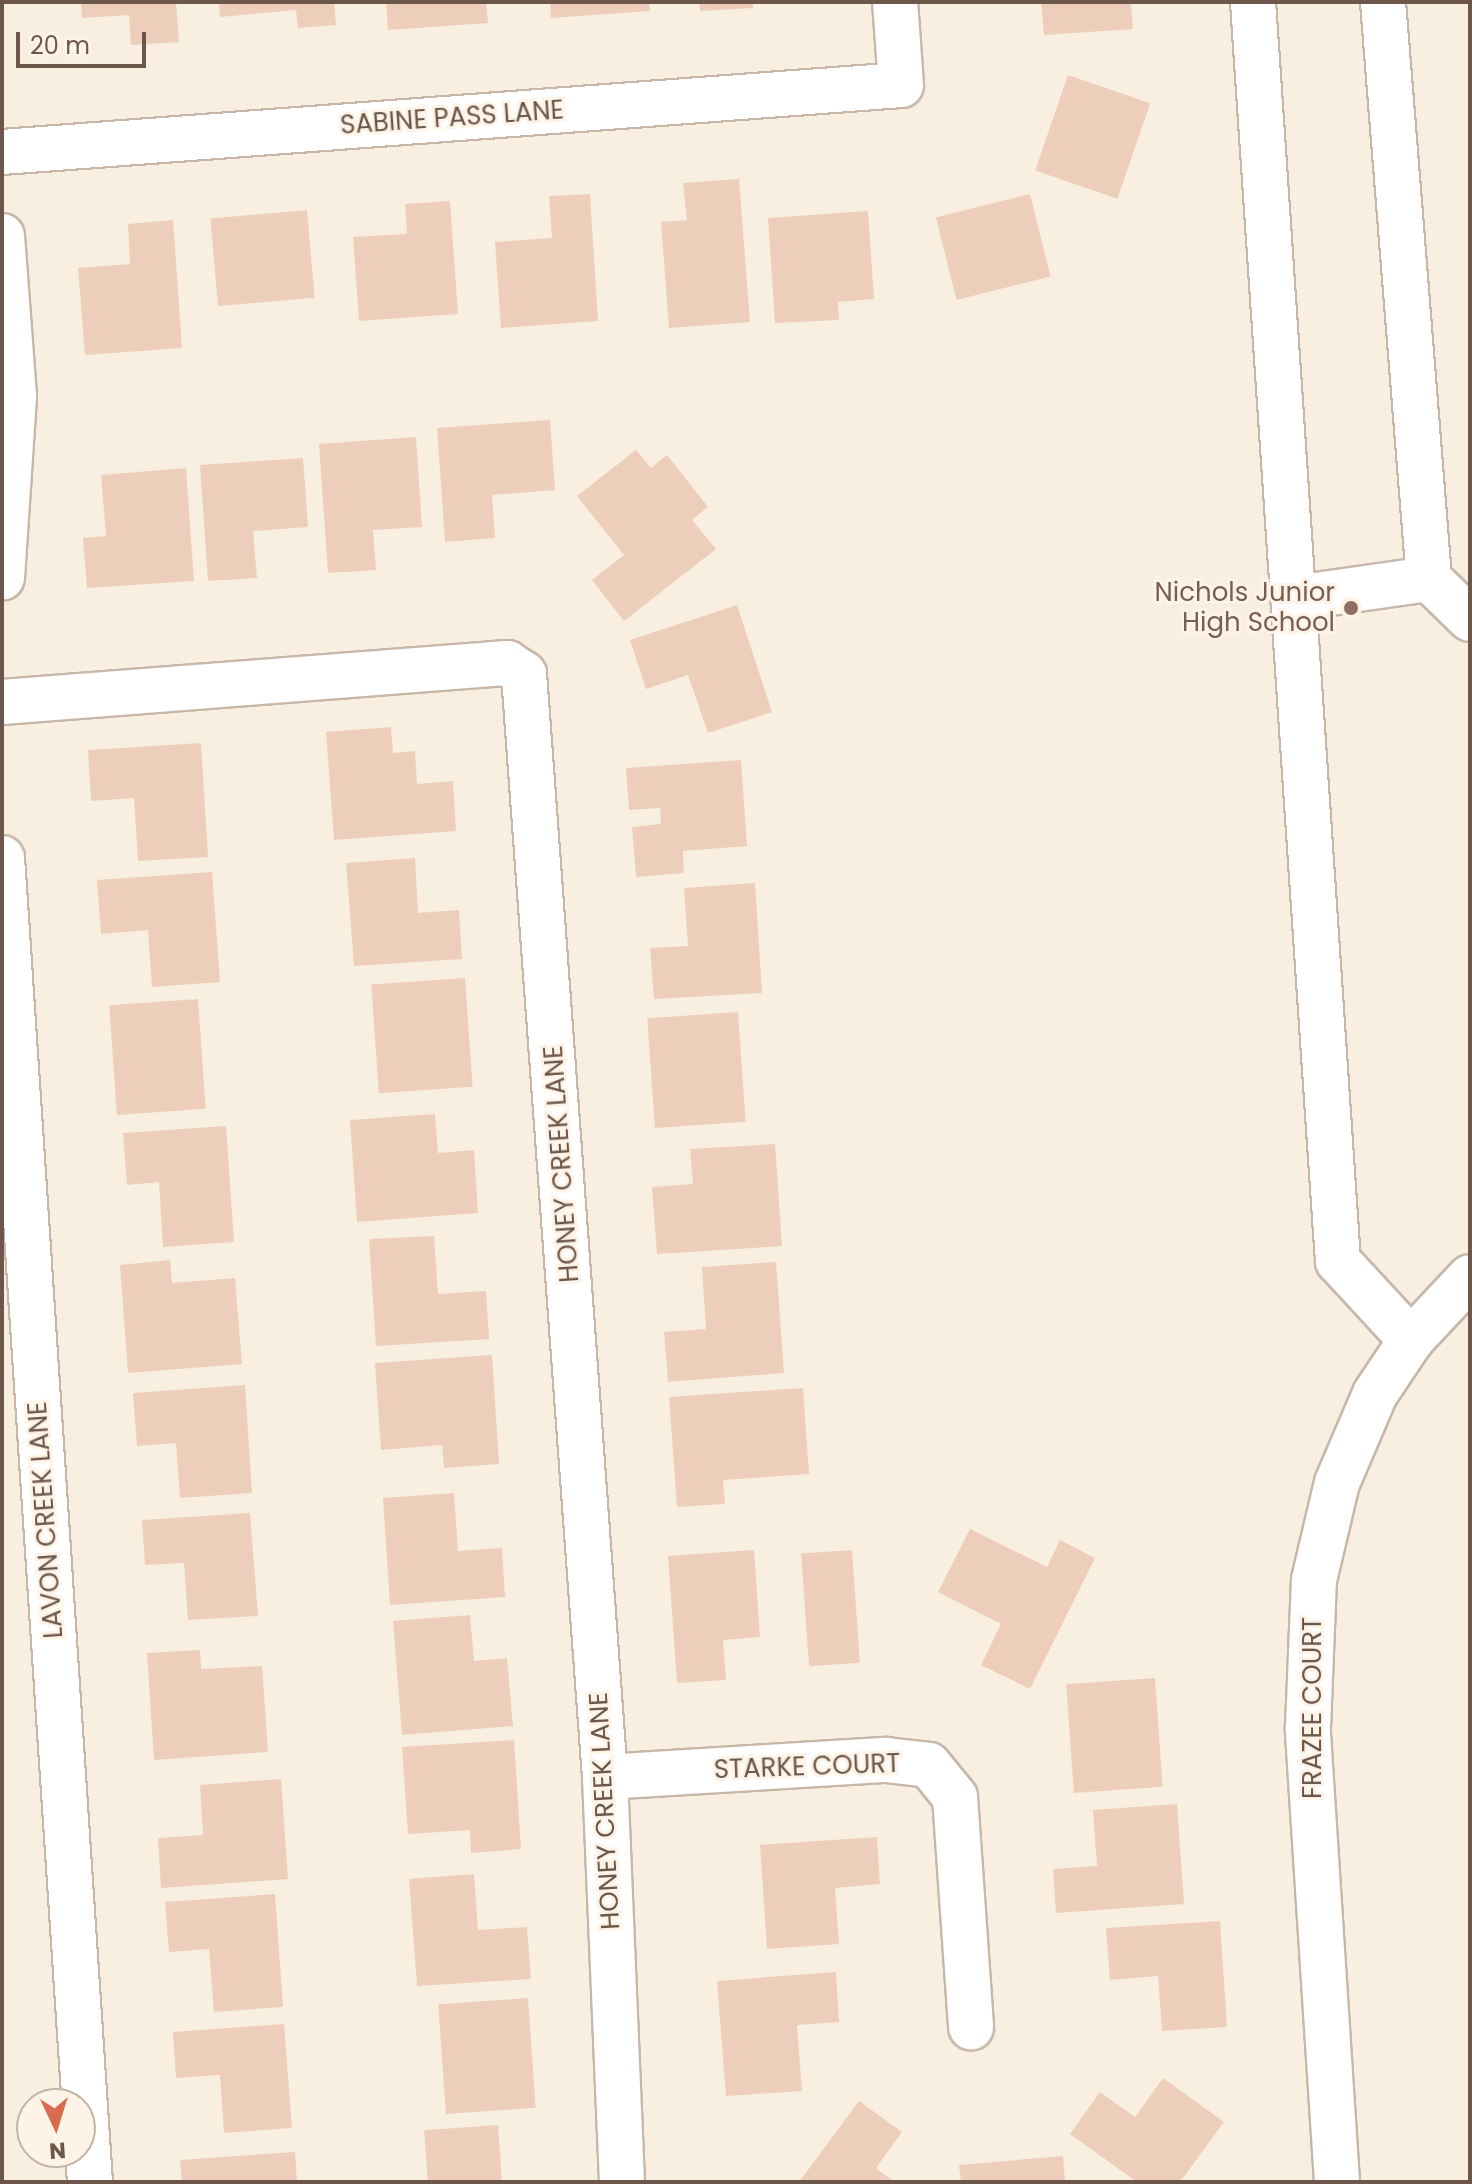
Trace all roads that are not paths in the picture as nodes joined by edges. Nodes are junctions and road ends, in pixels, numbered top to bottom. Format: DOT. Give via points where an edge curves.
graph roads {
  1 [pos="895,2"];
  2 [pos="1253,2"];
  3 [pos="1383,2"];
  4 [pos="2,152"];
  5 [pos="2,236"];
  6 [pos="8,444"];
  7 [pos="2,578"];
  8 [pos="1429,579"];
  9 [pos="1295,598"];
  10 [pos="1470,619"];
  11 [pos="2,702"];
  12 [pos="2,858"];
  13 [pos="1470,1277"];
  14 [pos="1411,1340"];
  15 [pos="605,1777"];
  16 [pos="971,2027"];
  17 [pos="90,2182"];
  18 [pos="622,2182"];
  19 [pos="1337,2182"];
  1 -- 4 [label="street, SABINE PASS LANE" via="901,85"];
  2 -- 9 [label="street"];
  3 -- 8 [label="street"];
  5 -- 6 [label="street"];
  6 -- 7 [label="street"];
  8 -- 9 [label="street"];
  8 -- 10 [label="street"];
  9 -- 14 [label="street" via="1338,1261"];
  11 -- 15 [label="street, HONEY CREEK LANE" via="507,663 524,674"];
  12 -- 17 [label="street, LAVON CREEK LANE"];
  13 -- 14 [label="street, FRAZEE COURT"];
  14 -- 19 [label="street, FRAZEE COURT" via="1375,1394 1337,1483 1314,1580 1308,1728"];
  15 -- 16 [label="street, STARKE COURT" via="886,1760 929,1765 955,1797"];
  15 -- 18 [label="street, HONEY CREEK LANE"];
}
